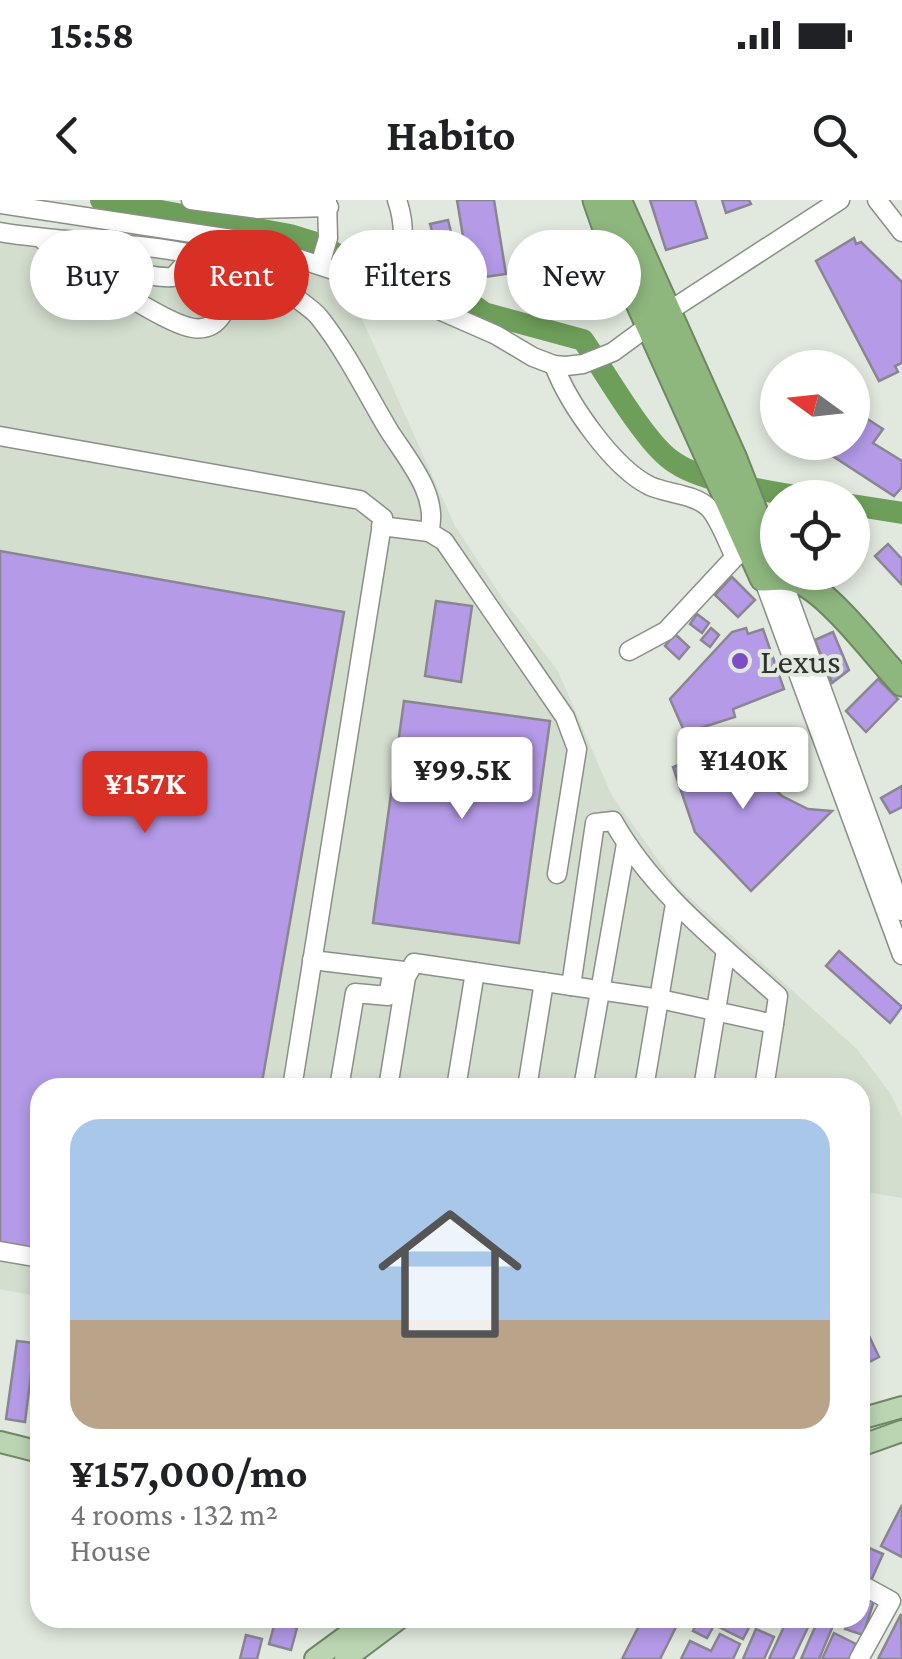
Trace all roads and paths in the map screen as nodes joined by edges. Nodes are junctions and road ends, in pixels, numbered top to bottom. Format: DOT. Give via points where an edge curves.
graph roads {
  1 [pos="191,200"];
  2 [pos="397,200"];
  3 [pos="596,200"];
  4 [pos="618,200"];
  5 [pos="840,200"];
  6 [pos="878,200"];
  7 [pos="0,204"];
  8 [pos="328,204"];
  9 [pos="403,230"];
  10 [pos="0,232"];
  11 [pos="902,232"];
  12 [pos="30,238"];
  13 [pos="324,252"];
  14 [pos="329,255"];
  15 [pos="309,308"];
  16 [pos="658,318"];
  17 [pos="179,320"];
  18 [pos="218,320"];
  19 [pos="462,320"];
  20 [pos="560,365"];
  21 [pos="0,436"];
  22 [pos="741,501"];
  23 [pos="381,526"];
  24 [pos="429,532"];
  25 [pos="760,541"];
  26 [pos="743,551"];
  27 [pos="760,563"];
  28 [pos="781,590"];
  29 [pos="782,590"];
  30 [pos="815,590"];
  31 [pos="630,652"];
  32 [pos="902,683"];
  33 [pos="626,844"];
  34 [pos="557,874"];
  35 [pos="675,904"];
  36 [pos="902,911"];
  37 [pos="726,950"];
  38 [pos="902,955"];
  39 [pos="312,960"];
  40 [pos="401,971"];
  41 [pos="475,972"];
  42 [pos="544,982"];
  43 [pos="570,986"];
  44 [pos="599,990"];
  45 [pos="396,997"];
  46 [pos="660,999"];
  47 [pos="715,1012"];
  48 [pos="774,1024"];
  49 [pos="294,1078"];
  50 [pos="341,1078"];
  51 [pos="389,1078"];
  52 [pos="458,1078"];
  53 [pos="528,1078"];
  54 [pos="585,1078"];
  55 [pos="646,1078"];
  56 [pos="705,1078"];
  57 [pos="766,1078"];
  58 [pos="0,1251"];
  59 [pos="30,1256"];
  60 [pos="902,1406"];
  61 [pos="870,1416"];
  62 [pos="902,1432"];
  63 [pos="0,1442"];
  64 [pos="870,1443"];
  65 [pos="30,1450"];
  66 [pos="870,1589"];
  67 [pos="896,1603"];
  68 [pos="357,1628"];
  69 [pos="387,1628"];
  70 [pos="315,1659"];
  71 [pos="345,1659"];
  72 [pos="859,1659"];
  1 -- 8 [label="street" via="258,209"];
  2 -- 9 [label="street"];
  3 -- 16 [label="highway" via="609,237"];
  4 -- 16 [label="highway"];
  5 -- 16 [label="street"];
  6 -- 11 [label="street"];
  7 -- 13 [label="street"];
  8 -- 13 [label="street"];
  10 -- 12 [label="street"];
  13 -- 14 [label="street"];
  15 -- 24 [label="street" via="421,482 432,513"];
  16 -- 20 [label="street" via="613,352"];
  16 -- 22 [label="highway"];
  17 -- 18 [label="street" via="197,328"];
  19 -- 20 [label="street" via="532,358"];
  20 -- 26 [label="street" via="560,383 615,460 652,487 700,502"];
  21 -- 23 [label="street" via="360,500 382,518"];
  22 -- 25 [label="highway"];
  22 -- 26 [label="highway"];
  23 -- 24 [label="street"];
  23 -- 39 [label="street"];
  24 -- 34 [label="street" via="444,541 565,717 576,749"];
  26 -- 27 [label="highway"];
  26 -- 31 [label="street" via="666,631"];
  28 -- 38 [label="street"];
  29 -- 36 [label="street"];
  30 -- 32 [label="highway"];
  33 -- 35 [label="street"];
  33 -- 43 [label="street" via="614,821 594,823"];
  33 -- 44 [label="street"];
  35 -- 37 [label="street"];
  35 -- 46 [label="street"];
  37 -- 47 [label="street"];
  37 -- 48 [label="street" via="778,996"];
  39 -- 40 [label="street"];
  39 -- 49 [label="street"];
  40 -- 41 [label="street" via="414,963"];
  40 -- 45 [label="street"];
  41 -- 42 [label="street"];
  41 -- 52 [label="street"];
  42 -- 43 [label="street"];
  42 -- 53 [label="street"];
  43 -- 44 [label="street"];
  44 -- 46 [label="street"];
  44 -- 54 [label="street"];
  45 -- 50 [label="street" via="356,993"];
  45 -- 51 [label="street"];
  46 -- 47 [label="street"];
  46 -- 55 [label="street"];
  47 -- 48 [label="street"];
  47 -- 56 [label="street"];
  48 -- 57 [label="street"];
  58 -- 59 [label="street"];
  60 -- 61 [label="main road"];
  62 -- 64 [label="main road"];
  63 -- 65 [label="main road"];
  66 -- 67 [label="street"];
  67 -- 72 [label="street"];
  68 -- 70 [label="main road"];
  69 -- 71 [label="main road"];
}
